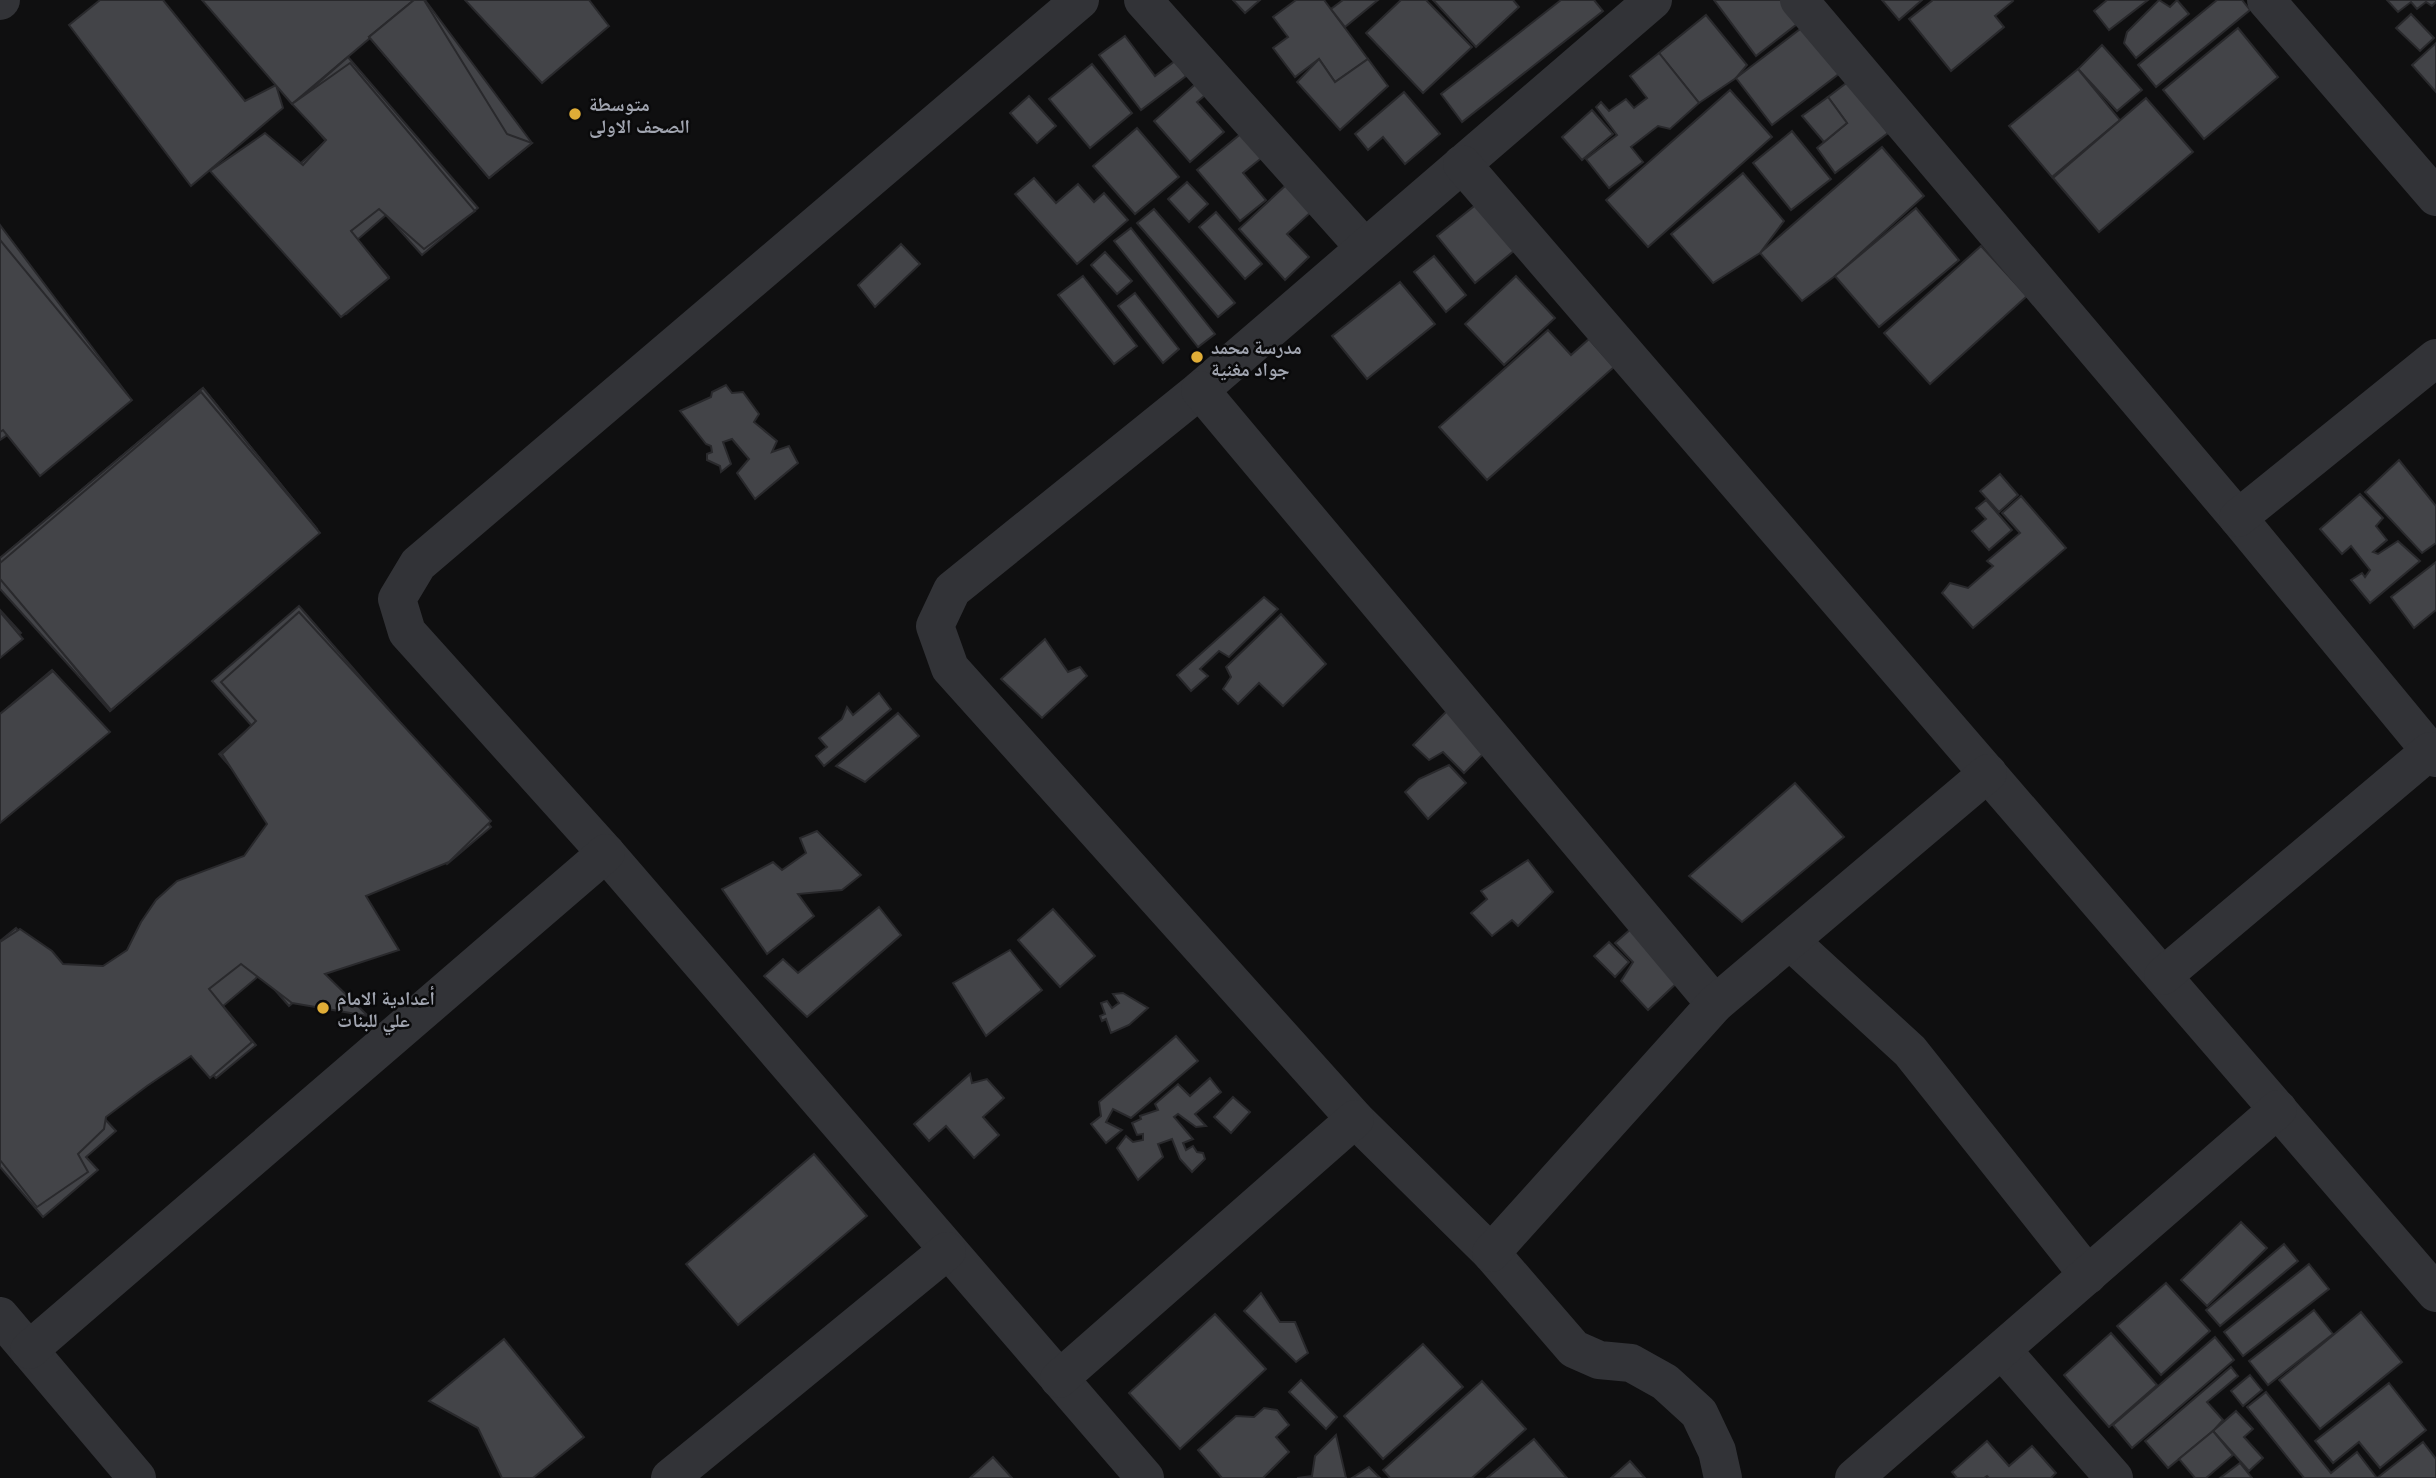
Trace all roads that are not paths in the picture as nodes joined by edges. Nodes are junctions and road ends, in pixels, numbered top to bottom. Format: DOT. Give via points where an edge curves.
graph roads {
  1 [pos="1080,0"];
  2 [pos="1143,0"];
  3 [pos="1653,0"];
  4 [pos="1799,0"];
  5 [pos="2266,0"];
  6 [pos="1462,164"];
  7 [pos="2436,197"];
  8 [pos="1364,247"];
  9 [pos="2436,358"];
  10 [pos="1200,390"];
  11 [pos="2238,518"];
  12 [pos="2433,754"];
  13 [pos="1988,773"];
  14 [pos="606,853"];
  15 [pos="1790,941"];
  16 [pos="2163,976"];
  17 [pos="1715,1004"];
  18 [pos="2278,1110"];
  19 [pos="1355,1119"];
  20 [pos="947,1251"];
  21 [pos="1491,1253"];
  22 [pos="2088,1275"];
  23 [pos="2436,1293"];
  24 [pos="0,1316"];
  25 [pos="29,1350"];
  26 [pos="2003,1350"];
  27 [pos="1059,1379"];
  28 [pos="137,1478"];
  29 [pos="670,1478"];
  30 [pos="1145,1478"];
  31 [pos="1723,1478"];
  32 [pos="1854,1478"];
  33 [pos="2114,1478"];
  1 -- 14 [label="street" via="418,564 397,599 407,632"];
  2 -- 8 [label="street"];
  3 -- 6 [label="street"];
  4 -- 11 [label="street"];
  5 -- 7 [label="street"];
  6 -- 8 [label="street"];
  6 -- 13 [label="street"];
  8 -- 10 [label="street"];
  9 -- 11 [label="street"];
  10 -- 17 [label="street"];
  10 -- 19 [label="street" via="952,590 935,626 950,668"];
  11 -- 12 [label="street"];
  12 -- 16 [label="street"];
  13 -- 15 [label="street"];
  13 -- 16 [label="street"];
  14 -- 20 [label="street"];
  14 -- 25 [label="street"];
  15 -- 17 [label="street"];
  15 -- 22 [label="street" via="1910,1051"];
  16 -- 18 [label="street"];
  17 -- 21 [label="street"];
  18 -- 22 [label="street"];
  18 -- 23 [label="street"];
  19 -- 21 [label="street"];
  19 -- 27 [label="street"];
  20 -- 27 [label="street"];
  20 -- 29 [label="street"];
  21 -- 31 [label="street" via="1574,1349 1600,1360 1631,1363 1665,1382 1699,1413 1717,1451"];
  22 -- 26 [label="street"];
  24 -- 25 [label="street"];
  25 -- 28 [label="street"];
  26 -- 32 [label="street"];
  26 -- 33 [label="street"];
  27 -- 30 [label="street"];
}
